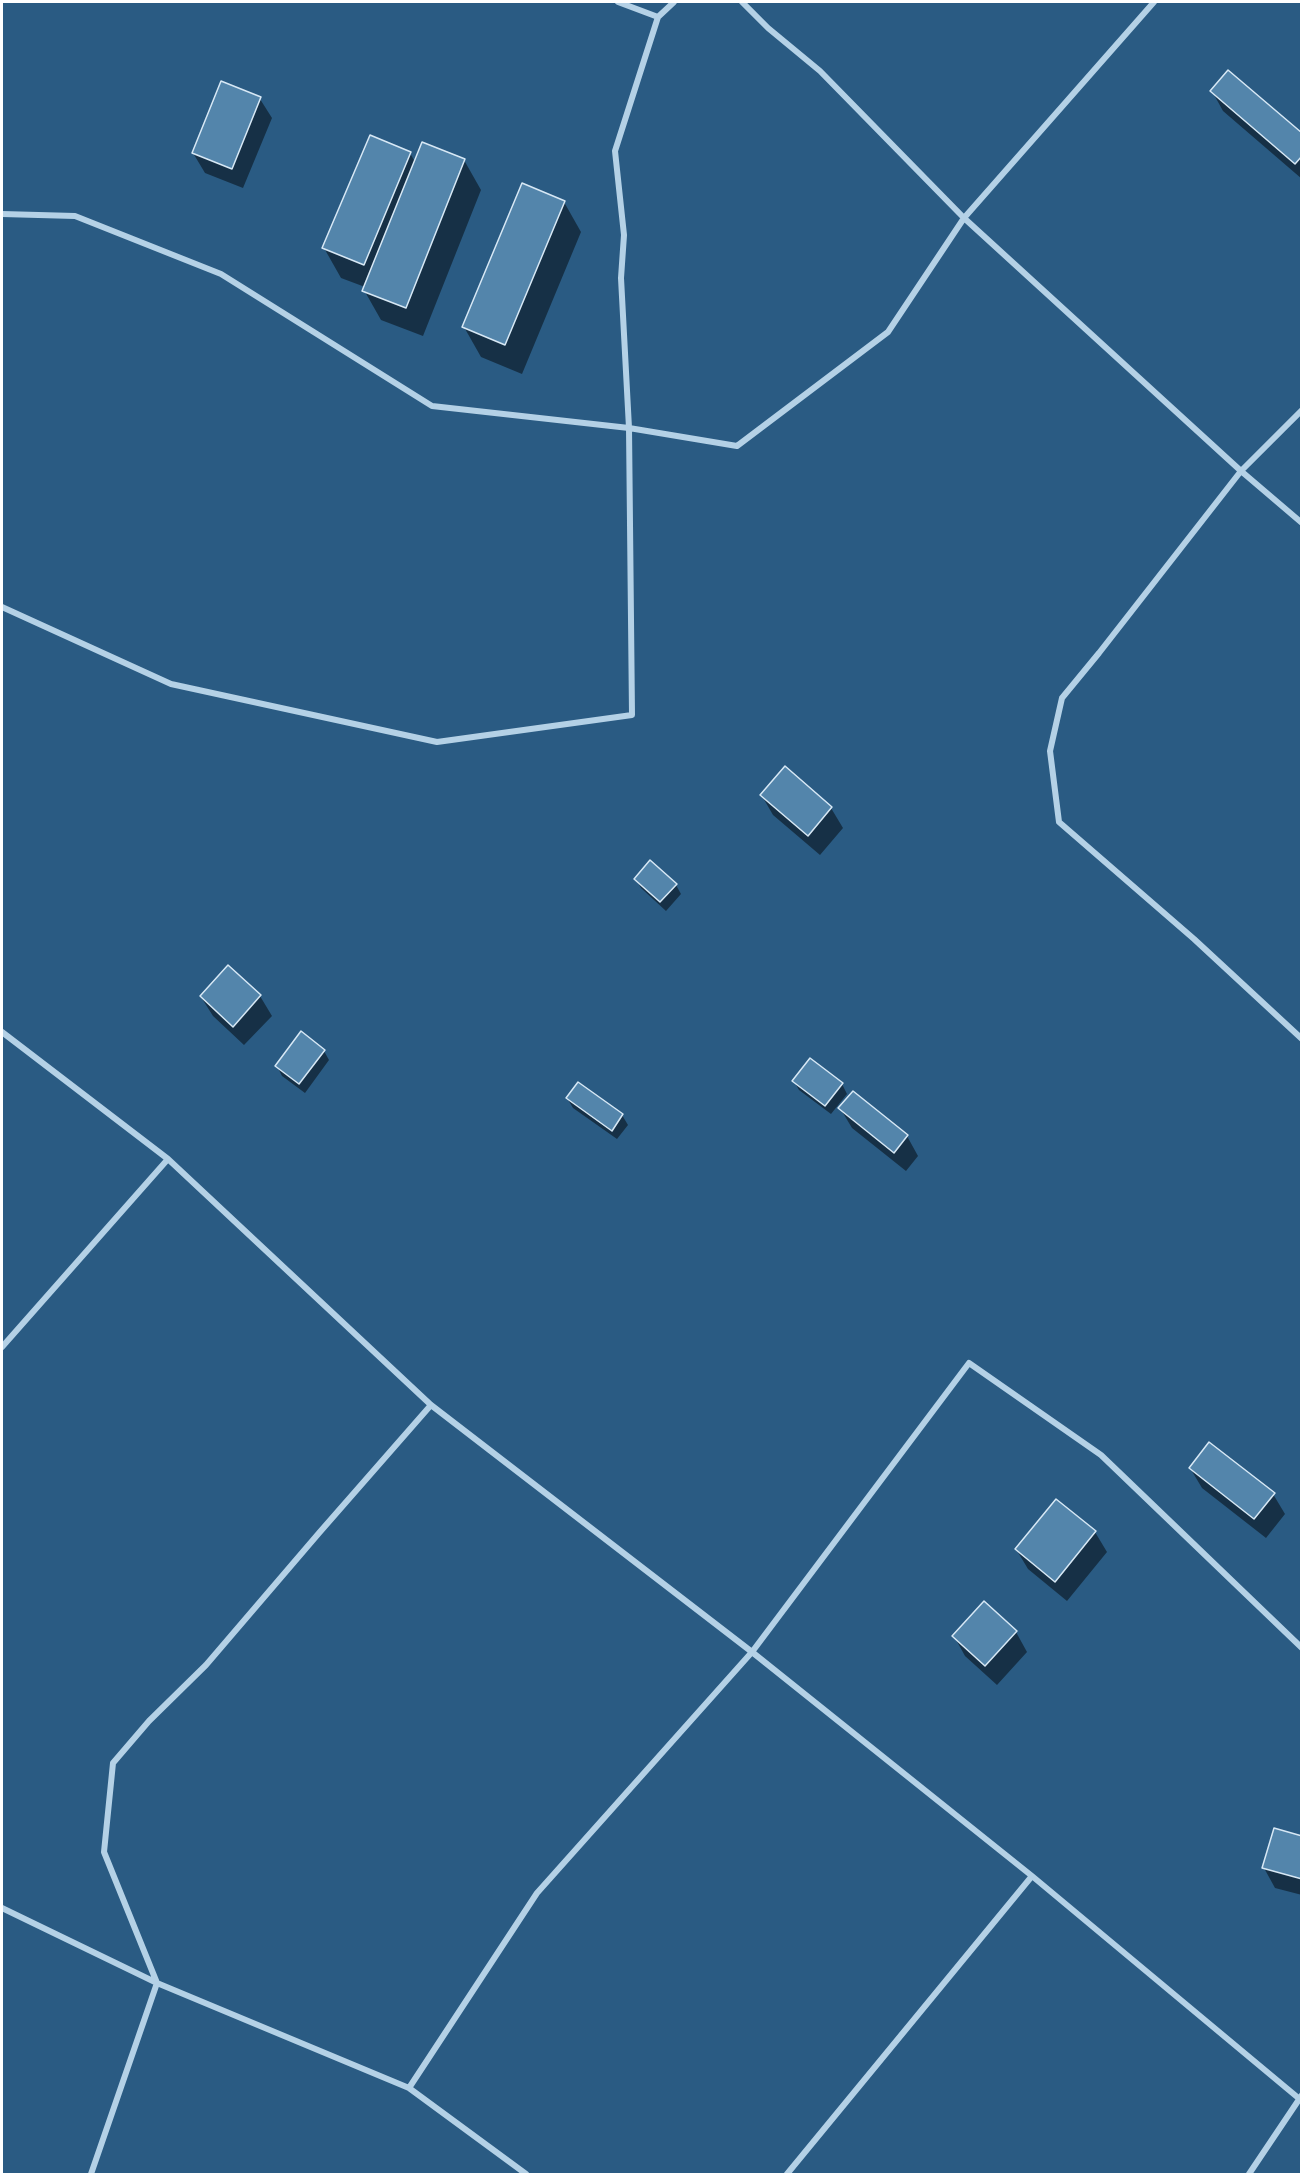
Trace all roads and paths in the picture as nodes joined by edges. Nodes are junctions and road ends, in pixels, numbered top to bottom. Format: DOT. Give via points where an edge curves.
graph roads {
  1 [pos="618,2"];
  2 [pos="674,2"];
  3 [pos="742,2"];
  4 [pos="1154,2"];
  5 [pos="658,17"];
  6 [pos="2,214"];
  7 [pos="964,218"];
  8 [pos="1302,410"];
  9 [pos="629,428"];
  10 [pos="1241,471"];
  11 [pos="1302,523"];
  12 [pos="2,607"];
  13 [pos="2,1032"];
  14 [pos="1302,1039"];
  15 [pos="168,1159"];
  16 [pos="2,1347"];
  17 [pos="431,1405"];
  18 [pos="1302,1648"];
  19 [pos="752,1652"];
  20 [pos="1032,1876"];
  21 [pos="2,1908"];
  22 [pos="157,1983"];
  23 [pos="409,2088"];
  24 [pos="1301,2098"];
  25 [pos="91,2175"];
  26 [pos="526,2175"];
  27 [pos="788,2175"];
  28 [pos="1249,2175"];
  1 -- 5 [label="street"];
  2 -- 5 [label="street"];
  3 -- 7 [label="street" via="820,71"];
  4 -- 7 [label="street"];
  5 -- 9 [label="street" via="615,151 624,235 621,278"];
  6 -- 9 [label="street" via="75,216 221,274 432,406"];
  7 -- 9 [label="street" via="888,332 737,446"];
  7 -- 10 [label="street"];
  8 -- 10 [label="street"];
  9 -- 12 [label="street" via="632,715 437,742 171,684"];
  10 -- 11 [label="street"];
  10 -- 14 [label="street" via="1062,698 1050,752 1059,822"];
  13 -- 15 [label="street"];
  15 -- 16 [label="street"];
  15 -- 17 [label="street"];
  17 -- 19 [label="street"];
  17 -- 22 [label="street" via="206,1665 113,1763 104,1852"];
  18 -- 19 [label="street" via="1101,1455 969,1363"];
  19 -- 20 [label="street"];
  19 -- 23 [label="street" via="537,1893"];
  20 -- 24 [label="street"];
  20 -- 27 [label="street"];
  21 -- 22 [label="street"];
  22 -- 23 [label="street"];
  22 -- 25 [label="street"];
  23 -- 26 [label="street"];
  24 -- 28 [label="street"];
}
